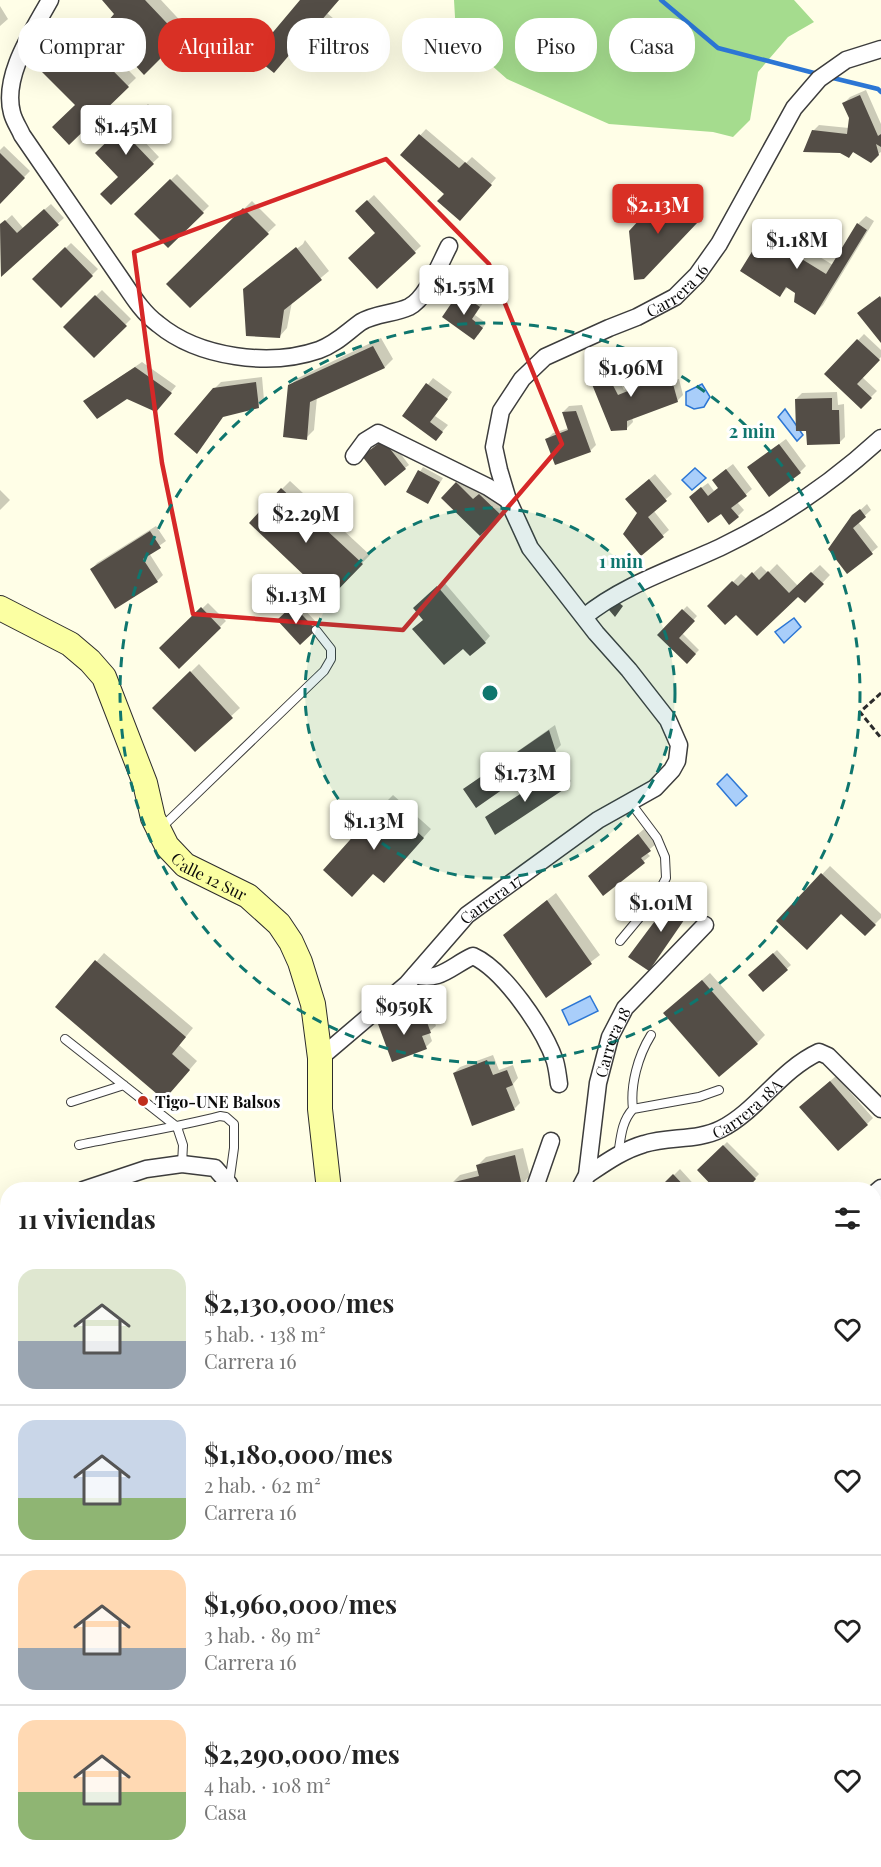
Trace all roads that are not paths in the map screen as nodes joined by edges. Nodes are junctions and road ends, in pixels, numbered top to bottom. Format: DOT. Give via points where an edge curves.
graph roads {
  1 [pos="50,0"];
  2 [pos="881,49"];
  3 [pos="449,246"];
  4 [pos="881,438"];
  5 [pos="354,456"];
  6 [pos="508,500"];
  7 [pos="0,608"];
  8 [pos="584,617"];
  9 [pos="316,630"];
  10 [pos="630,802"];
  11 [pos="159,830"];
  12 [pos="705,925"];
  13 [pos="620,941"];
  14 [pos="415,975"];
  15 [pos="651,1035"];
  16 [pos="65,1039"];
  17 [pos="320,1058"];
  18 [pos="559,1084"];
  19 [pos="124,1085"];
  20 [pos="719,1090"];
  21 [pos="71,1102"];
  22 [pos="633,1109"];
  23 [pos="881,1109"];
  24 [pos="177,1127"];
  25 [pos="551,1141"];
  26 [pos="80,1145"];
  27 [pos="618,1155"];
  28 [pos="182,1164"];
  29 [pos="106,1182"];
  30 [pos="225,1182"];
  31 [pos="230,1182"];
  32 [pos="328,1182"];
  33 [pos="537,1182"];
  34 [pos="583,1182"];
  1 -- 3 [label="street" via="20,57 10,94 12,113 22,135 139,306 158,325 182,339 236,357 291,357 340,339 363,321 410,306 423,295"];
  2 -- 6 [label="street, Carrera 16" via="846,60 819,79 794,108 719,244 675,297 545,357 522,379 501,411 494,447"];
  4 -- 8 [label="street" via="802,502 724,545 650,578"];
  5 -- 6 [label="street" via="378,432"];
  6 -- 8 [label="street" via="530,548"];
  7 -- 11 [label="main road, Calle 12 Sur" via="70,644 104,677"];
  8 -- 10 [label="street, Carrera 17" via="668,720 679,745 672,770 655,788"];
  9 -- 11 [label="lane" via="331,649 331,659 324,671"];
  10 -- 13 [label="lane" via="657,838 665,857 666,878 655,899"];
  10 -- 14 [label="street, Carrera 17" via="564,843 467,915"];
  11 -- 17 [label="main road, Calle 12 Sur" via="167,846 185,865 249,896 279,924 300,962 313,1004"];
  12 -- 34 [label="street, Carrera 18" via="625,1008 610,1037 598,1083"];
  14 -- 17 [label="street, Carrera 17"];
  14 -- 18 [label="street" via="427,979 440,976 473,956 482,961 511,988 536,1023 555,1061"];
  15 -- 22 [label="lane" via="631,1093"];
  16 -- 19 [label="lane"];
  17 -- 32 [label="main road, Calle 12 Sur" via="320,1109"];
  19 -- 21 [label="lane"];
  19 -- 24 [label="lane"];
  20 -- 22 [label="lane"];
  22 -- 27 [label="lane" via="623,1125"];
  23 -- 27 [label="street, Carrera 18A" via="828,1056 819,1052 789,1071 722,1129 644,1144"];
  24 -- 26 [label="lane"];
  24 -- 28 [label="lane" via="183,1145"];
  24 -- 31 [label="lane" via="220,1116 231,1120 234,1148"];
  25 -- 33 [label="street"];
  27 -- 34 [label="street, Carrera 18A"];
  28 -- 29 [label="street" via="146,1168"];
  28 -- 30 [label="street" via="215,1168"];
}
